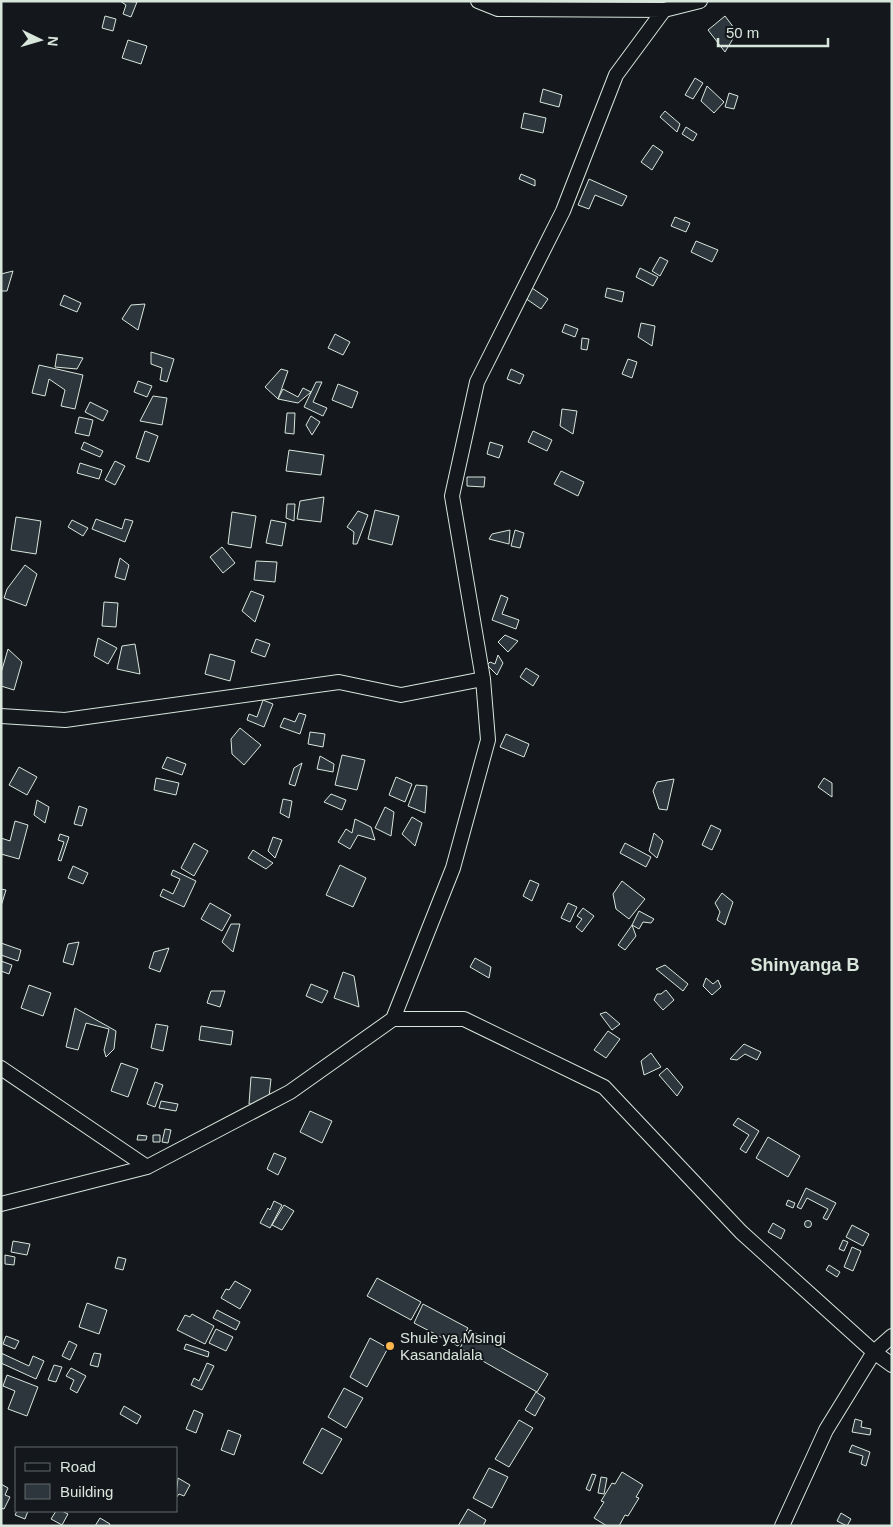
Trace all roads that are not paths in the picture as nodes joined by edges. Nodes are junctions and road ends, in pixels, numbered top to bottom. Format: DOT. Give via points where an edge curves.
graph roads {
  1 [pos="478,1"];
  2 [pos="700,1"];
  3 [pos="664,10"];
  4 [pos="482,679"];
  5 [pos="1,716"];
  6 [pos="393,1019"];
  7 [pos="1,1068"];
  8 [pos="147,1167"];
  9 [pos="1,1204"];
  10 [pos="892,1336"];
  11 [pos="874,1352"];
  12 [pos="892,1364"];
  13 [pos="782,1526"];
  1 -- 3 [label="street" via="498,9"];
  2 -- 3 [label="street"];
  3 -- 4 [label="street" via="616,75 563,211 477,382 452,496"];
  4 -- 5 [label="street" via="401,694 339,682 65,720"];
  4 -- 6 [label="street" via="488,740 453,868"];
  6 -- 8 [label="street" via="290,1092"];
  6 -- 11 [label="street" via="464,1019 604,1087 741,1232"];
  7 -- 8 [label="street"];
  8 -- 9 [label="street"];
  10 -- 11 [label="street"];
  11 -- 12 [label="street"];
  11 -- 13 [label="street" via="826,1430"];
}
